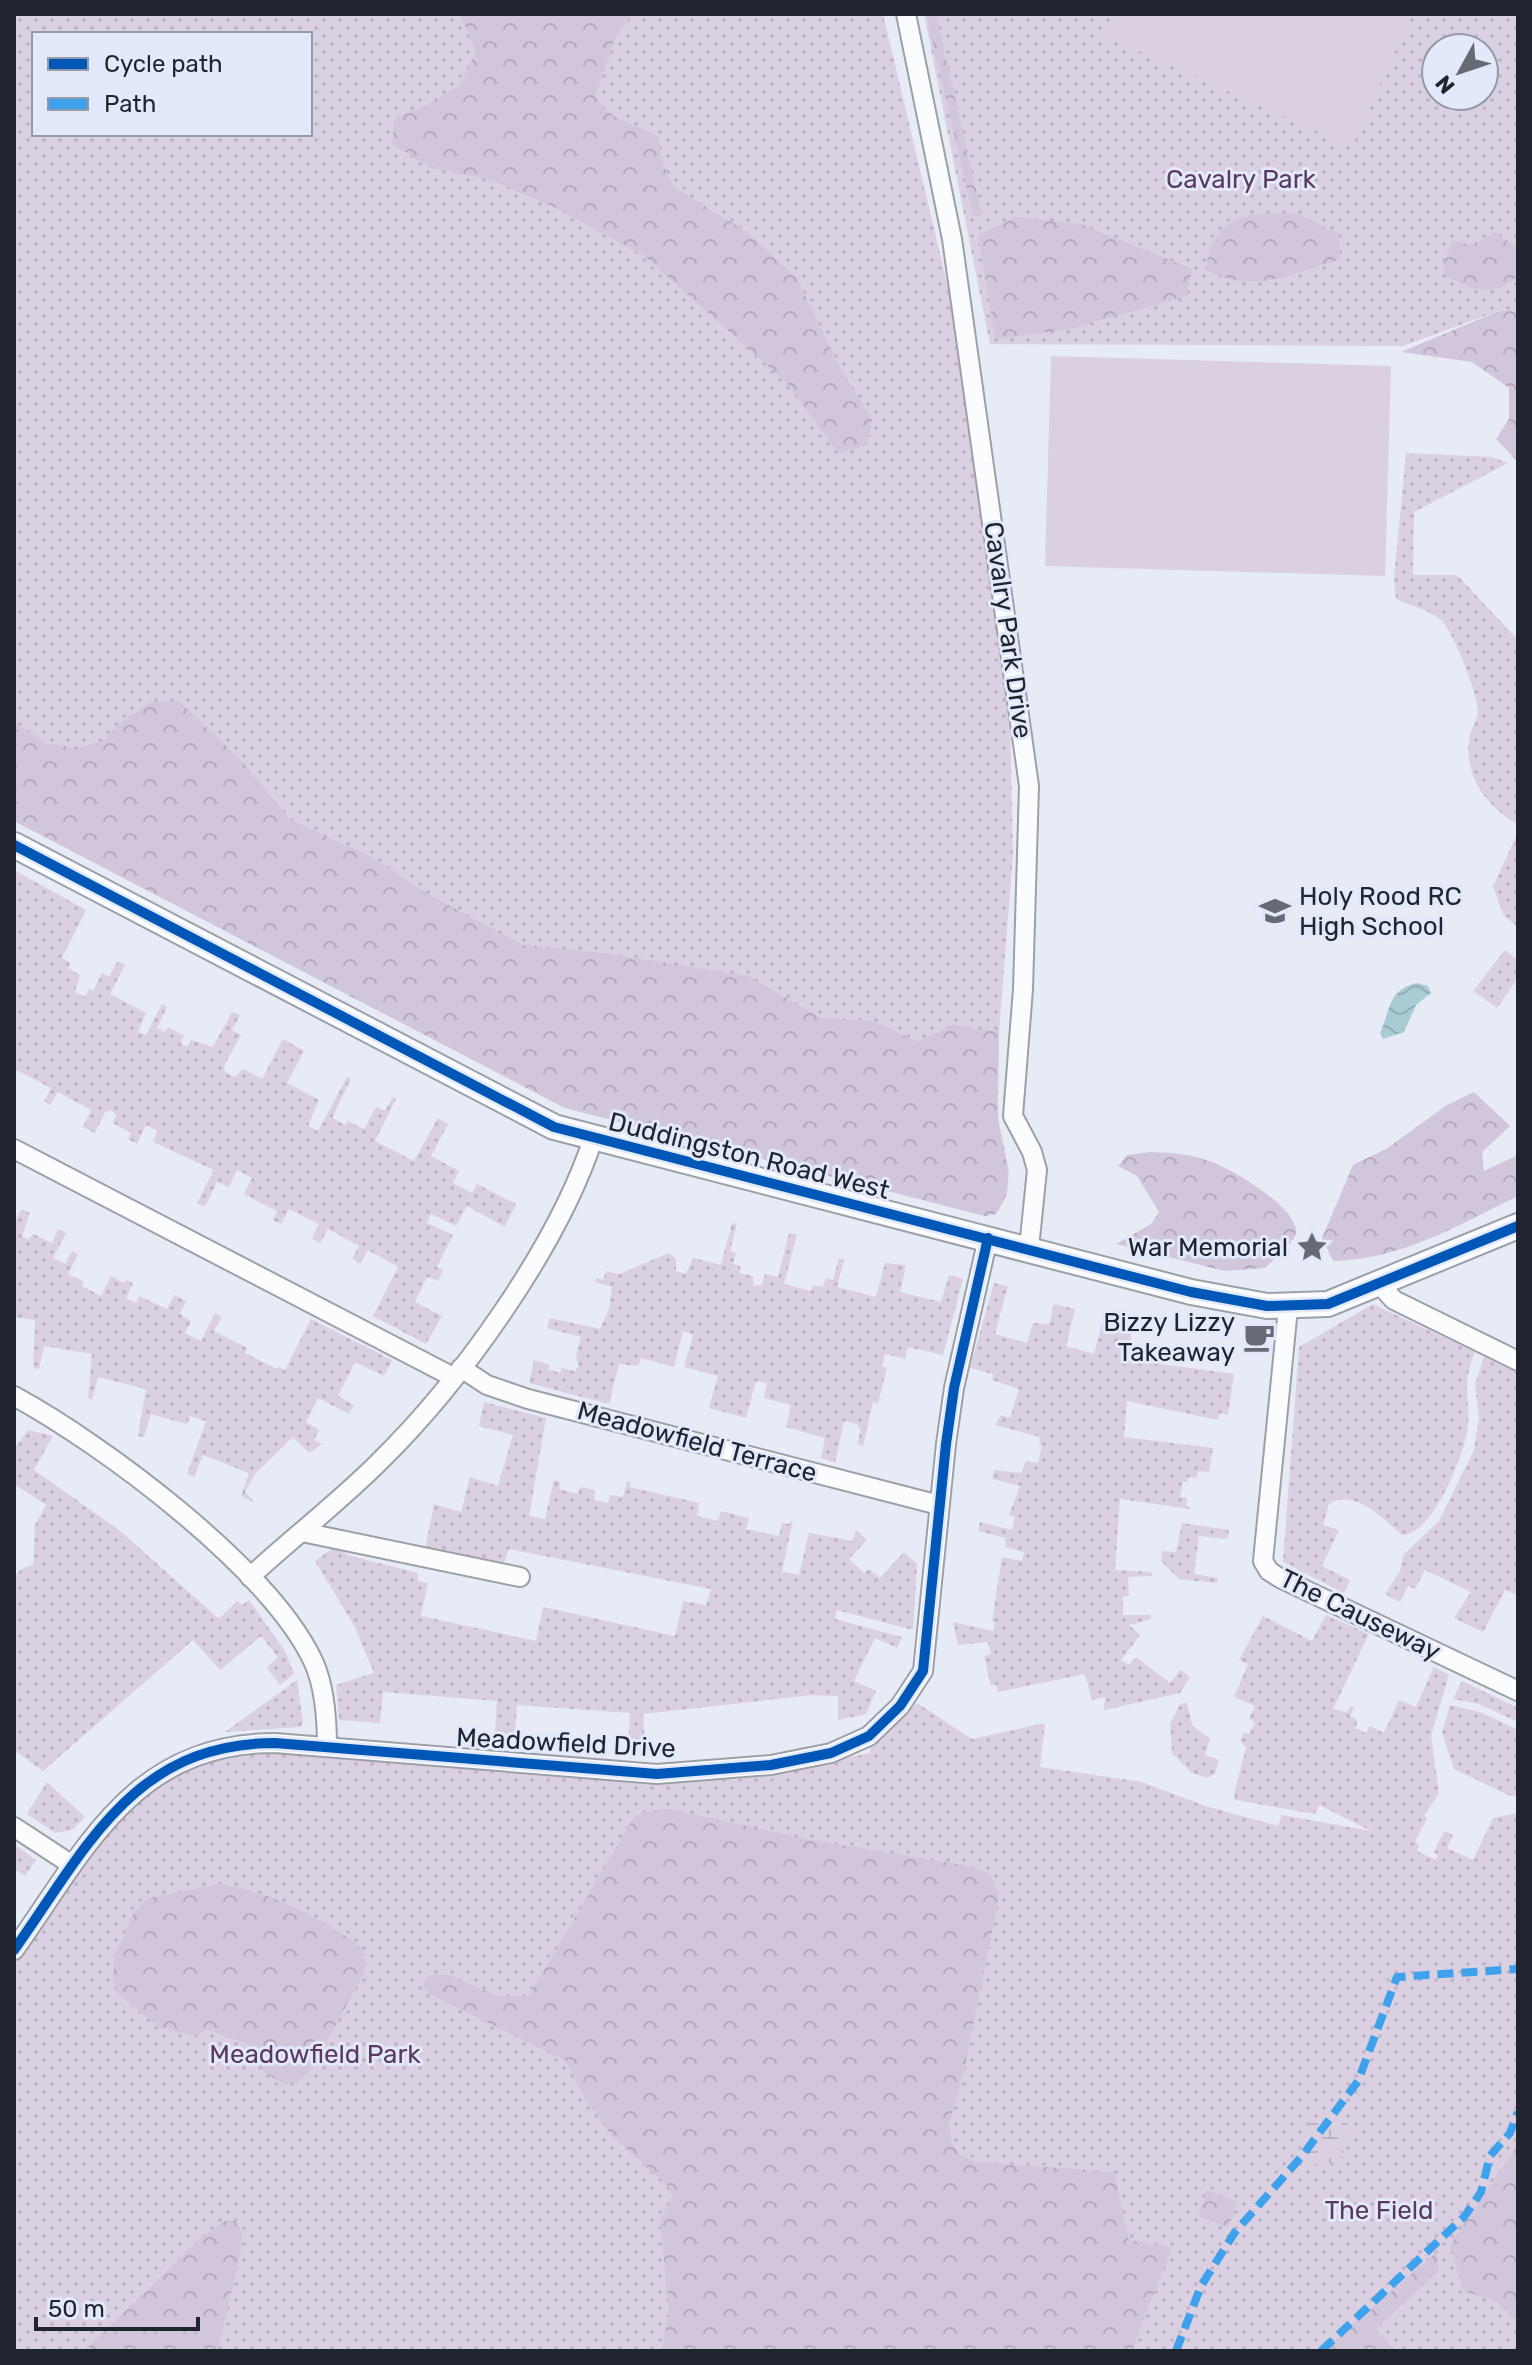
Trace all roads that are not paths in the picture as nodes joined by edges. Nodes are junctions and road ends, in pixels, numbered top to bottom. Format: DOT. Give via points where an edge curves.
graph roads {
  1 [pos="906,14"];
  2 [pos="14,845"];
  3 [pos="593,1139"];
  4 [pos="14,1149"];
  5 [pos="1518,1226"];
  6 [pos="988,1238"];
  7 [pos="1029,1248"];
  8 [pos="1380,1285"];
  9 [pos="1288,1308"];
  10 [pos="1518,1361"];
  11 [pos="457,1372"];
  12 [pos="17,1404"];
  13 [pos="939,1505"];
  14 [pos="302,1532"];
  15 [pos="250,1577"];
  16 [pos="520,1577"];
  17 [pos="1518,1691"];
  18 [pos="327,1747"];
  19 [pos="14,1827"];
  20 [pos="72,1865"];
  21 [pos="14,1950"];
  1 -- 7 [label="street, Cavalry Park Drive" via="952,239 1029,786 1013,1116 1037,1170"];
  2 -- 3 [label="street, Duddingston Road West" via="554,1127"];
  3 -- 6 [label="street, Duddingston Road West"];
  3 -- 11 [label="street" via="538,1253"];
  4 -- 11 [label="street, Meadowfield Terrace"];
  5 -- 8 [label="street, Duddingston Road West"];
  6 -- 7 [label="street, Duddingston Road West"];
  6 -- 13 [label="street, Meadowfield Drive" via="954,1388"];
  7 -- 9 [label="street, Duddingston Road West" via="1191,1292"];
  8 -- 9 [label="street, Duddingston Road West" via="1328,1304"];
  8 -- 10 [label="street" via="1394,1300"];
  9 -- 17 [label="street, The Causeway" via="1263,1561 1269,1571"];
  11 -- 13 [label="street, Meadowfield Terrace" via="528,1399"];
  11 -- 14 [label="street" via="380,1461"];
  12 -- 15 [label="street" via="88,1441"];
  13 -- 18 [label="street, Meadowfield Drive" via="923,1671 888,1720 850,1747 771,1765 657,1774"];
  14 -- 15 [label="street"];
  14 -- 16 [label="street"];
  15 -- 18 [label="street" via="282,1612 314,1664"];
  18 -- 20 [label="street, Meadowfield Drive" via="234,1745 179,1762 127,1796"];
  19 -- 20 [label="street"];
  20 -- 21 [label="street, Meadowfield Drive"];
}
